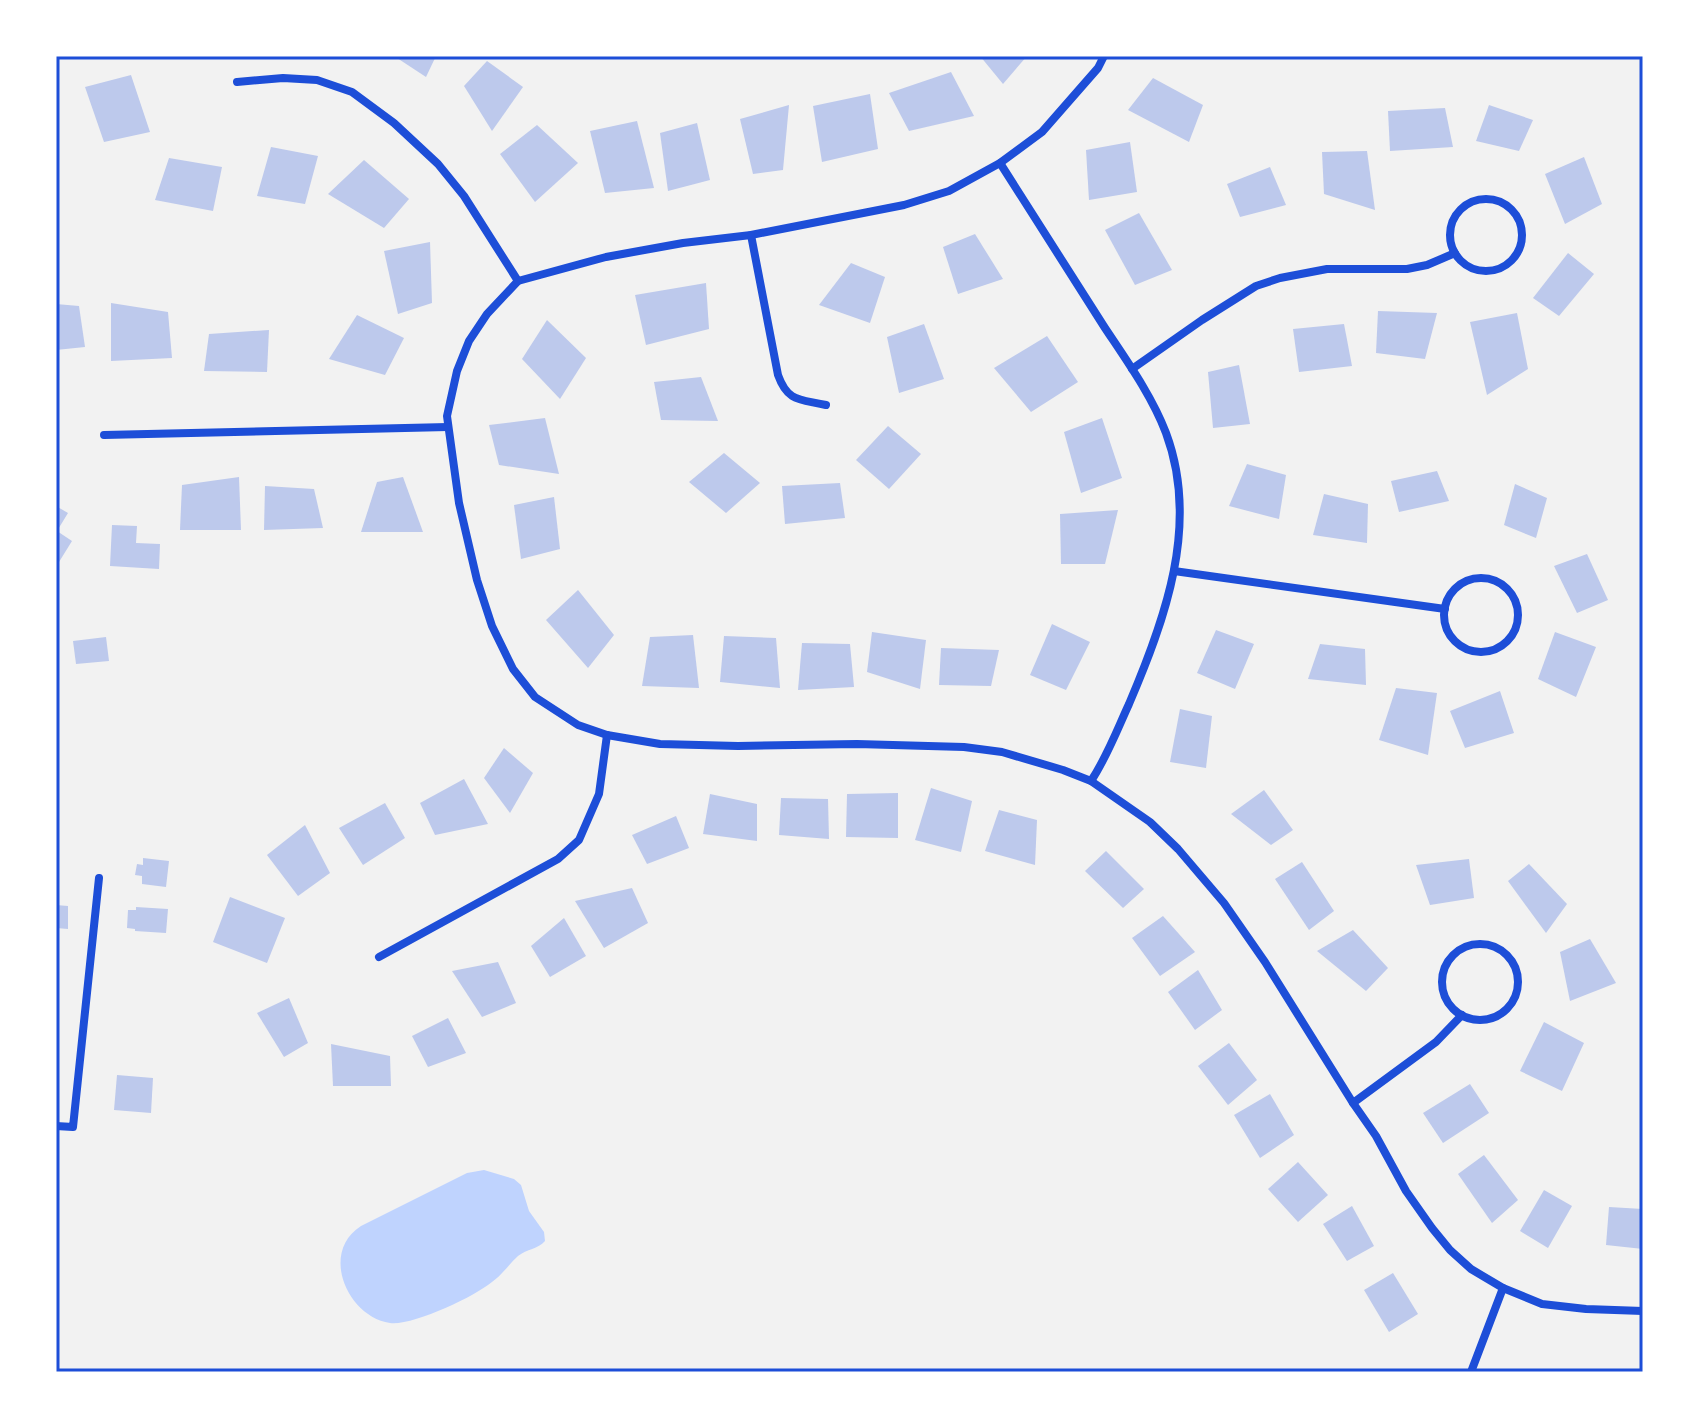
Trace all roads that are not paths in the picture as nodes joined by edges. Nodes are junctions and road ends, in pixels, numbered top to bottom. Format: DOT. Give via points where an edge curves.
graph roads {
  1 [pos="1104,56"];
  2 [pos="237,82"];
  3 [pos="1000,163"];
  4 [pos="751,235"];
  5 [pos="1455,253"];
  6 [pos="518,281"];
  7 [pos="1132,369"];
  8 [pos="826,405"];
  9 [pos="448,427"];
  10 [pos="104,435"];
  11 [pos="1174,571"];
  12 [pos="1445,609"];
  13 [pos="607,735"];
  14 [pos="1091,781"];
  15 [pos="99,878"];
  16 [pos="379,957"];
  17 [pos="1462,1015"];
  18 [pos="1353,1103"];
  19 [pos="56,1126"];
  20 [pos="1503,1288"];
  21 [pos="1643,1311"];
  22 [pos="1471,1372"];
  1 -- 3 [label="street" via="1042,132"];
  2 -- 6 [label="street" via="317,80 352,92 438,164"];
  3 -- 4 [label="street" via="949,191 904,205"];
  3 -- 7 [label="street"];
  4 -- 6 [label="street" via="606,257"];
  4 -- 8 [label="street" via="783,389 792,398"];
  5 -- 5 [label="street" via="1471,268 1484,271 1507,264 1521,244 1514,213 1493,200 1469,203 1451,226"];
  5 -- 7 [label="street" via="1407,269 1327,269 1256,286"];
  6 -- 9 [label="street" via="469,341 453,387"];
  7 -- 11 [label="street" via="1166,433 1174,460 1181,510"];
  9 -- 10 [label="street"];
  9 -- 13 [label="street" via="477,580 513,669 535,697 578,725"];
  11 -- 12 [label="street"];
  11 -- 14 [label="street" via="1148,658"];
  12 -- 12 [label="street" via="1450,634 1469,650 1494,650 1513,634 1518,622 1514,599 1496,581 1483,578 1458,587"];
  13 -- 14 [label="street" via="660,744 964,747 1002,752"];
  13 -- 16 [label="street" via="599,794 579,840 558,859"];
  14 -- 18 [label="street" via="1150,822 1224,903"];
  15 -- 19 [label="street" via="73,1127"];
  17 -- 17 [label="street" via="1486,1020 1509,1007 1518,983 1516,970 1501,949 1475,944 1462,948 1445,966 1444,993"];
  17 -- 18 [label="street" via="1436,1042"];
  18 -- 20 [label="street" via="1432,1228 1471,1269"];
  20 -- 21 [label="street" via="1542,1304"];
  20 -- 22 [label="street"];
}
